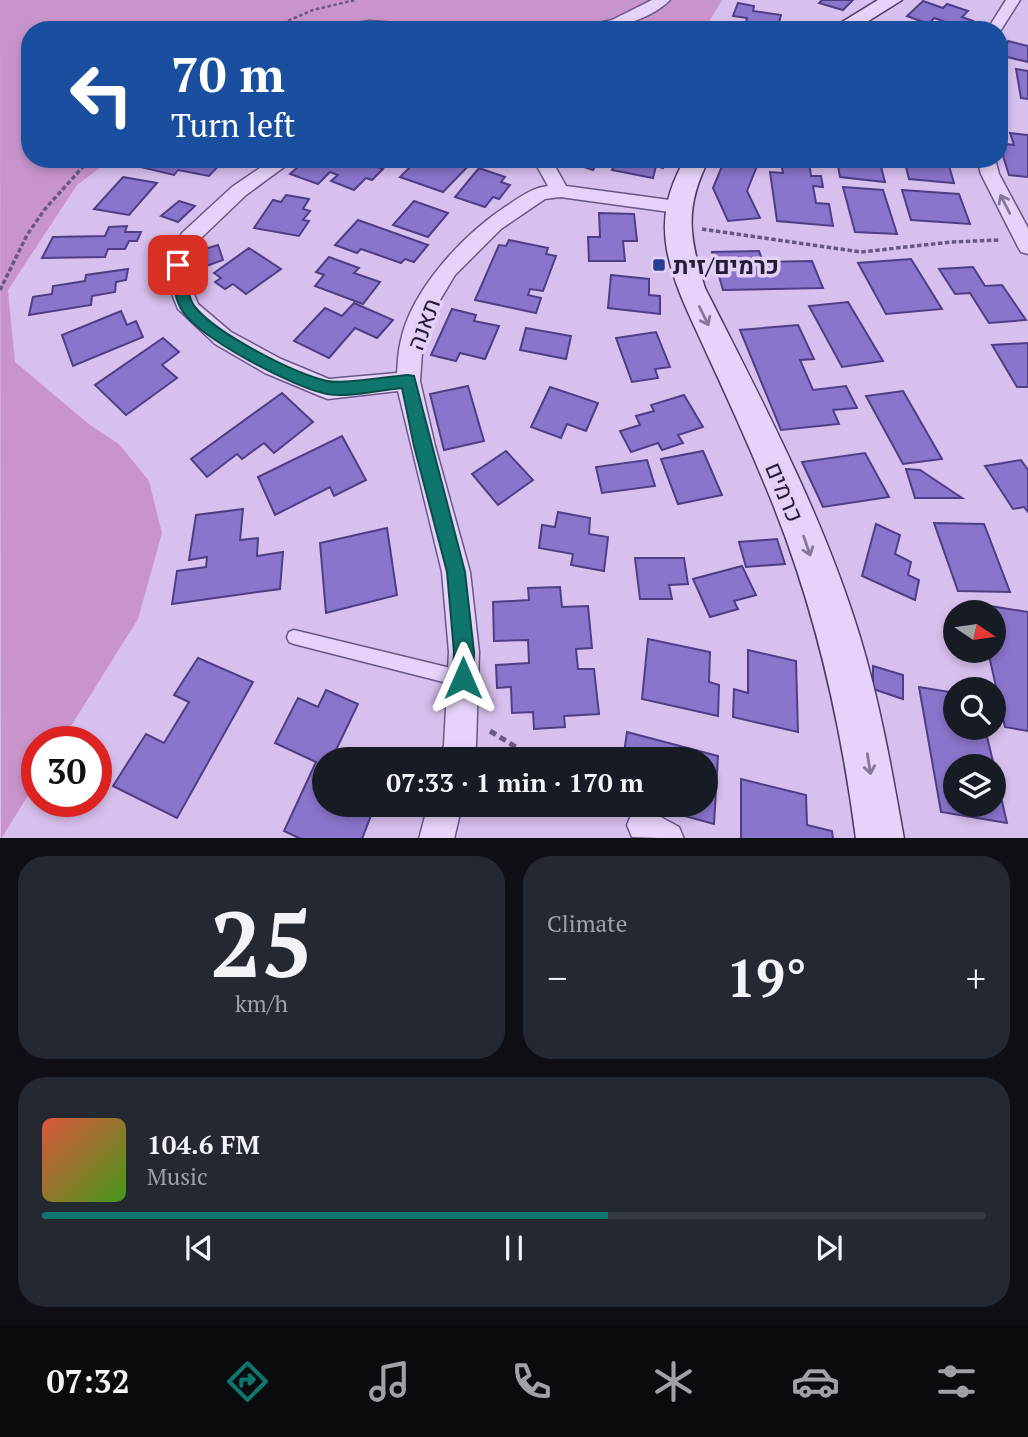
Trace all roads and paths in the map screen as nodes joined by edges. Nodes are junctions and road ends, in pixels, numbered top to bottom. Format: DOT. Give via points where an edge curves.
graph roads {
  1 [pos="355,0"];
  2 [pos="663,0"];
  3 [pos="892,0"];
  4 [pos="1013,0"];
  5 [pos="287,21"];
  6 [pos="621,21"];
  7 [pos="855,21"];
  8 [pos="1000,21"];
  9 [pos="82,168"];
  10 [pos="273,168"];
  11 [pos="547,168"];
  12 [pos="692,168"];
  13 [pos="988,168"];
  14 [pos="560,191"];
  15 [pos="676,216"];
  16 [pos="1026,243"];
  17 [pos="0,290"];
  18 [pos="408,381"];
  19 [pos="294,637"];
  20 [pos="463,678"];
  21 [pos="461,713"];
  22 [pos="457,747"];
  23 [pos="516,747"];
  24 [pos="442,817"];
  25 [pos="436,838"];
  26 [pos="880,838"];
  1 -- 5 [label="path"];
  2 -- 6 [label="street"];
  3 -- 7 [label="street"];
  4 -- 8 [label="street"];
  9 -- 17 [label="path" via="27,235"];
  10 -- 18 [label="street" via="210,215 189,238 178,265 189,309 223,338 273,366 328,388"];
  11 -- 14 [label="street"];
  12 -- 15 [label="street, כרמים"];
  16 -- 13 [label="street, one-way"];
  14 -- 15 [label="street, תאנה"];
  14 -- 18 [label="street, תאנה" via="540,192 494,224 448,270 412,339"];
  15 -- 16 [label="path" via="861,252 951,242"];
  15 -- 26 [label="street, כרמים, one-way" via="678,250 691,288 799,521 839,635 866,747"];
  18 -- 20 [label="street, תאנה" via="456,572"];
  19 -- 20 [label="lane"];
  20 -- 21 [label="street, תאנה"];
  21 -- 22 [label="street, תאנה"];
  21 -- 23 [label="path"];
  24 -- 25 [label="street"];
}
